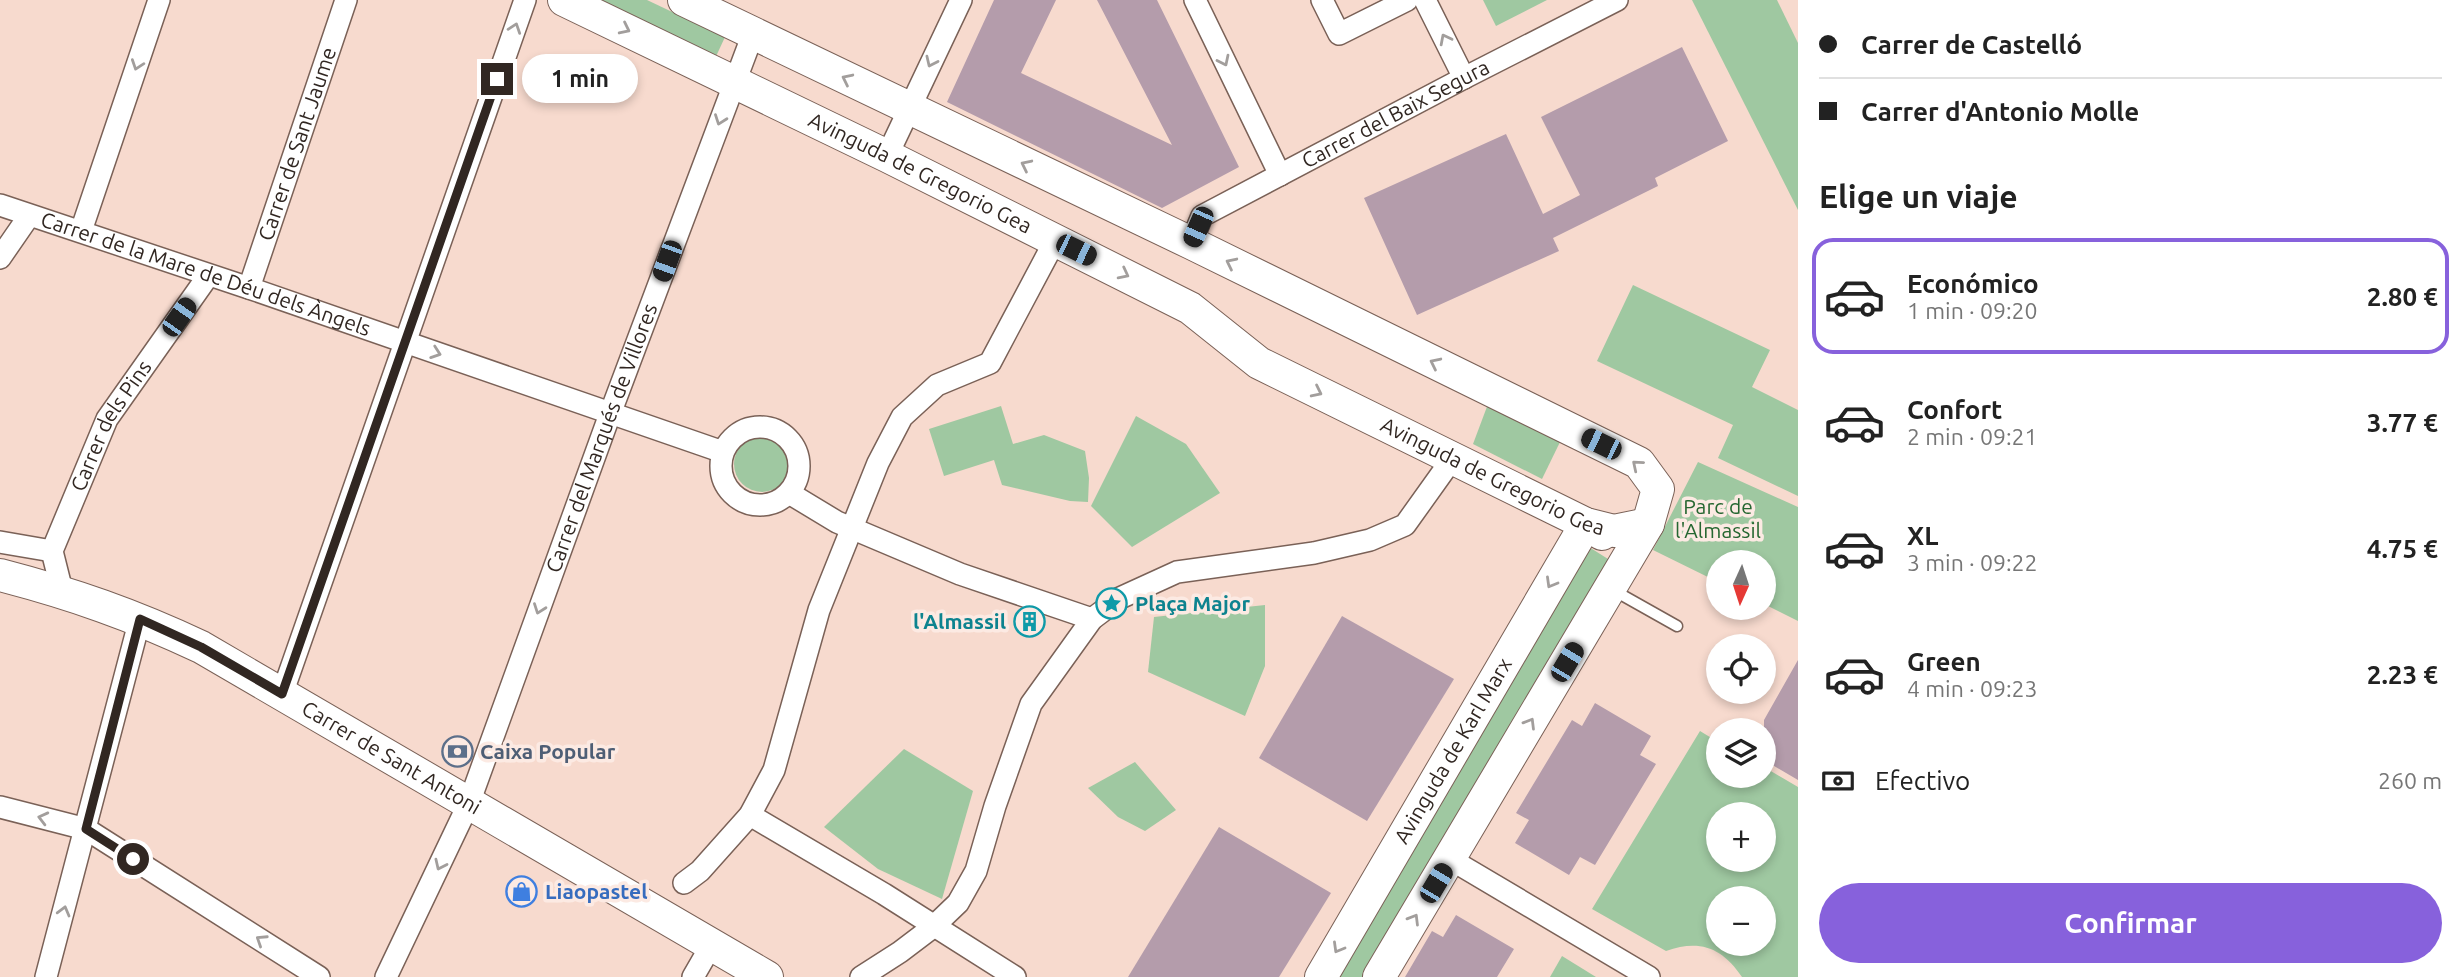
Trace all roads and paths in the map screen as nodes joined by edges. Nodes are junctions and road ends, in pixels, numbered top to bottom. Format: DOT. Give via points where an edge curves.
graph roads {
  1 [pos="159,0"];
  2 [pos="346,0"];
  3 [pos="525,0"];
  4 [pos="564,0"];
  5 [pos="684,0"];
  6 [pos="961,0"];
  7 [pos="1195,0"];
  8 [pos="1322,0"];
  9 [pos="1407,0"];
  10 [pos="1425,0"];
  11 [pos="1617,0"];
  12 [pos="753,34"];
  13 [pos="1464,78"];
  14 [pos="734,82"];
  15 [pos="909,109"];
  16 [pos="887,156"];
  17 [pos="1280,175"];
  18 [pos="0,205"];
  19 [pos="29,216"];
  20 [pos="81,231"];
  21 [pos="1191,243"];
  22 [pos="1050,250"];
  23 [pos="0,258"];
  24 [pos="208,276"];
  25 [pos="249,288"];
  26 [pos="405,342"];
  27 [pos="610,414"];
  28 [pos="723,452"];
  29 [pos="1445,469"];
  30 [pos="789,493"];
  31 [pos="1586,524"];
  32 [pos="1648,524"];
  33 [pos="852,528"];
  34 [pos="0,542"];
  35 [pos="52,551"];
  36 [pos="0,575"];
  37 [pos="1618,575"];
  38 [pos="62,591"];
  39 [pos="140,619"];
  40 [pos="1092,619"];
  41 [pos="1678,626"];
  42 [pos="282,694"];
  43 [pos="469,803"];
  44 [pos="0,807"];
  45 [pos="750,815"];
  46 [pos="86,829"];
  47 [pos="1450,859"];
  48 [pos="684,883"];
  49 [pos="933,927"];
  50 [pos="712,944"];
  51 [pos="46,977"];
  52 [pos="319,977"];
  53 [pos="386,977"];
  54 [pos="693,977"];
  55 [pos="766,977"];
  56 [pos="861,977"];
  57 [pos="1015,977"];
  58 [pos="1321,977"];
  59 [pos="1378,977"];
  60 [pos="1649,977"];
  1 -- 20 [label="street, one-way"];
  2 -- 25 [label="street, Carrer de Sant Jaume"];
  26 -- 3 [label="street, one-way"];
  4 -- 14 [label="street, Avinguda de Gregorio Gea, one-way"];
  5 -- 12 [label="street"];
  6 -- 15 [label="street, one-way"];
  7 -- 17 [label="street, one-way"];
  8 -- 9 [label="street" via="1339,34"];
  13 -- 10 [label="street, one-way"];
  11 -- 13 [label="street, Carrer del Baix Segura"];
  12 -- 14 [label="street, Carrer del Marqués de Villores"];
  15 -- 12 [label="street, one-way"];
  13 -- 17 [label="street, Carrer del Baix Segura"];
  14 -- 16 [label="street, Avinguda de Gregorio Gea"];
  14 -- 27 [label="street, Carrer del Marqués de Villores, one-way"];
  15 -- 16 [label="street"];
  21 -- 15 [label="street, one-way"];
  16 -- 31 [label="street, Avinguda de Gregorio Gea, one-way" via="1190,308 1259,363"];
  17 -- 21 [label="street, Carrer del Baix Segura" via="1202,216"];
  18 -- 19 [label="street, Carrer de la Mare de Déu dels Àngels"];
  19 -- 20 [label="street, Carrer de la Mare de Déu dels Àngels"];
  19 -- 23 [label="street"];
  20 -- 24 [label="street, Carrer de la Mare de Déu dels Àngels"];
  32 -- 21 [label="street, one-way" via="1658,489 1639,463"];
  22 -- 33 [label="street" via="990,363 937,385 902,417"];
  24 -- 25 [label="street, Carrer de la Mare de Déu dels Àngels"];
  24 -- 35 [label="street, Carrer dels Pins" via="107,419"];
  25 -- 26 [label="street, Carrer de la Mare de Déu dels Àngels"];
  26 -- 27 [label="street, Carrer de la Mare de Déu dels Àngels, one-way"];
  26 -- 42 [label="street"];
  27 -- 28 [label="street, Carrer de la Mare de Déu dels Àngels"];
  27 -- 43 [label="street, Carrer del Marqués de Villores, one-way"];
  28 -- 30 [label="street" via="722,478 739,500 765,505"];
  28 -- 30 [label="street" via="729,441 750,427 774,429 793,445 798,457 796,481"];
  29 -- 40 [label="street" via="1405,524 1370,540 1314,553 1177,572 1120,598"];
  30 -- 33 [label="street"];
  31 -- 32 [label="street, Avinguda de Gregorio Gea" via="1614,531"];
  31 -- 37 [label="street" via="1614,540"];
  31 -- 58 [label="street, Avinguda de Karl Marx, one-way"];
  32 -- 37 [label="street"];
  33 -- 40 [label="street" via="960,574"];
  33 -- 45 [label="street" via="819,610 774,771"];
  34 -- 35 [label="street"];
  35 -- 38 [label="street"];
  36 -- 38 [label="street, Carrer de Sant Antoni"];
  37 -- 41 [label="lane"];
  47 -- 37 [label="street, one-way"];
  38 -- 39 [label="street, Carrer de Sant Antoni"];
  39 -- 42 [label="street, Carrer de Sant Antoni" via="201,647"];
  39 -- 46 [label="street"];
  40 -- 49 [label="street" via="1031,704 976,871 958,904"];
  42 -- 43 [label="street, Carrer de Sant Antoni"];
  43 -- 50 [label="street, Carrer de Sant Antoni"];
  43 -- 53 [label="street, Carrer del Marqués de Villores, one-way"];
  46 -- 44 [label="street, one-way"];
  45 -- 48 [label="street"];
  45 -- 49 [label="street"];
  51 -- 46 [label="street, one-way"];
  52 -- 46 [label="street, one-way"];
  59 -- 47 [label="street, one-way"];
  47 -- 60 [label="street"];
  49 -- 56 [label="street"];
  49 -- 57 [label="street"];
  50 -- 54 [label="street"];
  50 -- 55 [label="street, Carrer de Sant Antoni"];
}
